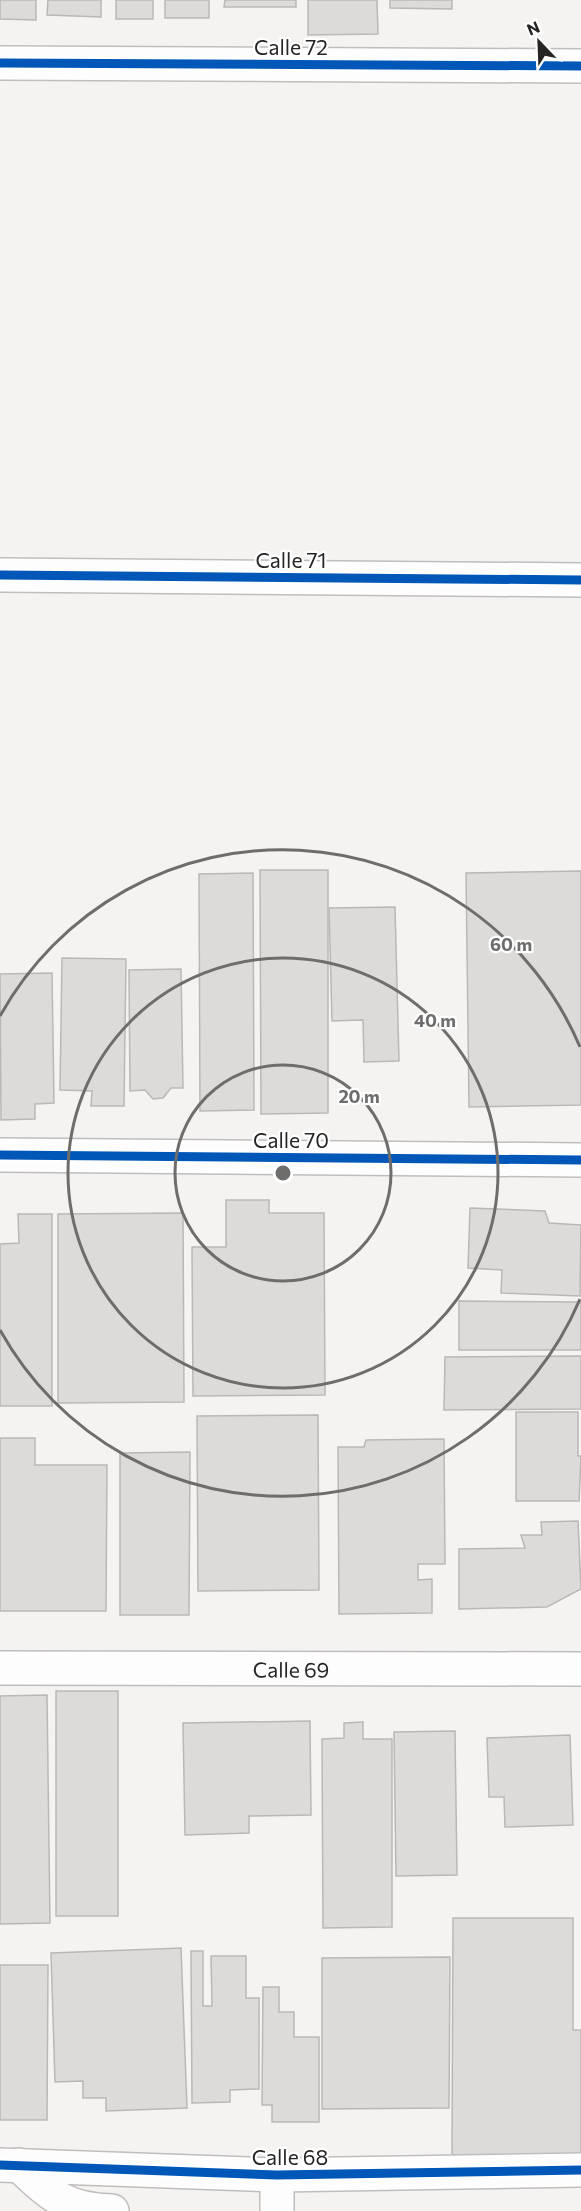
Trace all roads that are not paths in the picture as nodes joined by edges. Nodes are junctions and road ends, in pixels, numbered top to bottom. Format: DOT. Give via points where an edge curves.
graph roads {
  1 [pos="0,63"];
  2 [pos="581,66"];
  3 [pos="0,575"];
  4 [pos="581,580"];
  5 [pos="0,1155"];
  6 [pos="581,1160"];
  7 [pos="0,1668"];
  8 [pos="581,1669"];
  9 [pos="9,2165"];
  10 [pos="581,2170"];
  11 [pos="277,2175"];
  12 [pos="46,2203"];
  13 [pos="112,2211"];
  14 [pos="278,2211"];
  1 -- 2 [label="street, Calle 72"];
  3 -- 4 [label="street, Calle 71"];
  5 -- 6 [label="street, Calle 70"];
  7 -- 8 [label="street, Calle 69"];
  9 -- 11 [label="street, Calle 68"];
  9 -- 12 [label="street, Calle 68"];
  10 -- 11 [label="street, Calle 68"];
  11 -- 14 [label="street"];
  12 -- 13 [label="street, Calle 68"];
}
